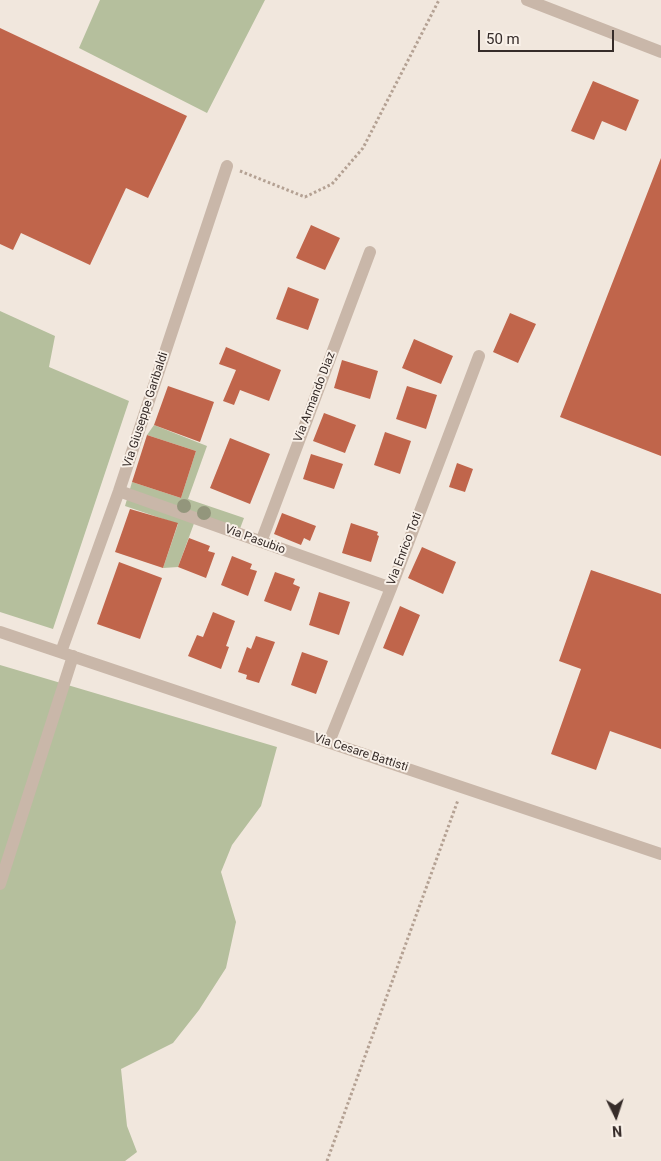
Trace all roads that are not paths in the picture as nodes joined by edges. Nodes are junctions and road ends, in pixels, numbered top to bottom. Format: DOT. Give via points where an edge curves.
graph roads {
  1 [pos="527,0"];
  2 [pos="661,52"];
  3 [pos="227,166"];
  4 [pos="370,252"];
  5 [pos="479,356"];
  6 [pos="119,491"];
  7 [pos="261,542"];
  8 [pos="390,588"];
  9 [pos="0,632"];
  10 [pos="67,654"];
  11 [pos="329,742"];
  12 [pos="661,854"];
  13 [pos="0,884"];
  1 -- 2 [label="street"];
  3 -- 6 [label="street, Via Giuseppe Garibaldi"];
  4 -- 7 [label="street, Via Armando Diaz"];
  5 -- 8 [label="street, Via Enrico Toti"];
  6 -- 7 [label="street, Via Pasubio"];
  6 -- 10 [label="street, Via Giuseppe Garibaldi"];
  7 -- 8 [label="street, Via Pasubio"];
  8 -- 11 [label="street, Via Enrico Toti"];
  9 -- 10 [label="street, Via Cesare Battisti"];
  10 -- 11 [label="street, Via Cesare Battisti"];
  10 -- 13 [label="street, Via Giuseppe Garibaldi"];
  11 -- 12 [label="street, Via Cesare Battisti"];
}
